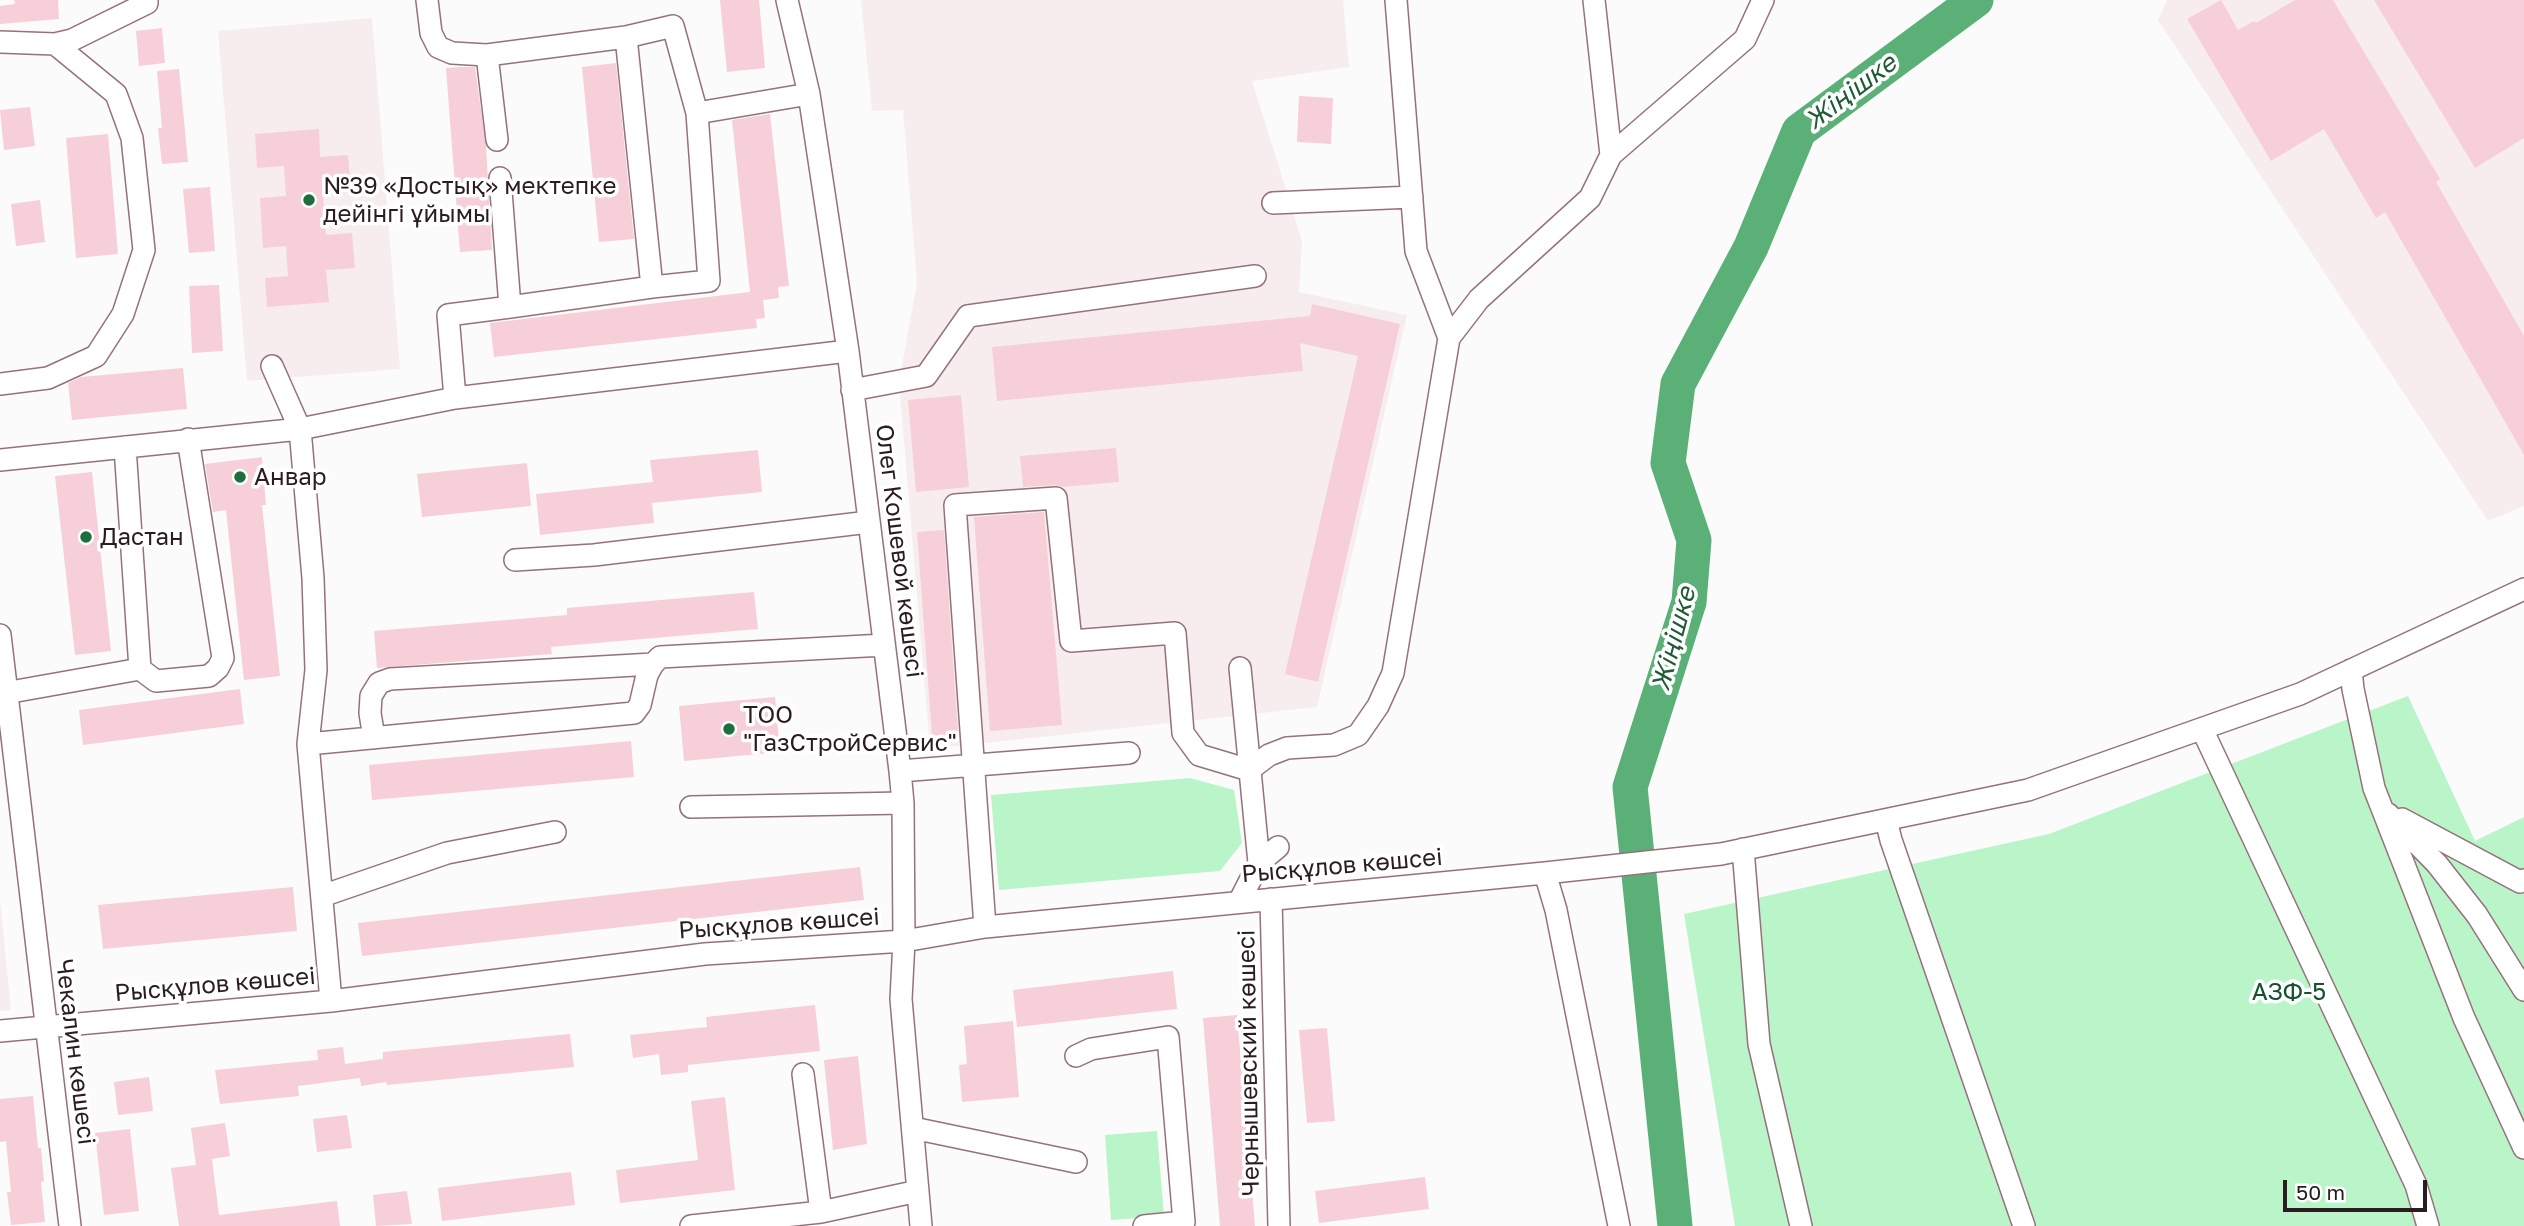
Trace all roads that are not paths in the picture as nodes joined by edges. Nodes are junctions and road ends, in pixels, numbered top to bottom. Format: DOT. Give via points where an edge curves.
graph roads {
  1 [pos="147,0"];
  2 [pos="427,0"];
  3 [pos="787,0"];
  4 [pos="1396,0"];
  5 [pos="1594,0"];
  6 [pos="1763,0"];
  7 [pos="626,37"];
  8 [pos="0,42"];
  9 [pos="55,44"];
  10 [pos="487,55"];
  11 [pos="808,94"];
  12 [pos="697,113"];
  13 [pos="497,140"];
  14 [pos="1611,155"];
  15 [pos="500,178"];
  16 [pos="1412,197"];
  17 [pos="1273,203"];
  18 [pos="1255,276"];
  19 [pos="652,287"];
  20 [pos="510,307"];
  21 [pos="1449,338"];
  22 [pos="848,351"];
  23 [pos="272,366"];
  24 [pos="0,384"];
  25 [pos="852,390"];
  26 [pos="455,398"];
  27 [pos="300,429"];
  28 [pos="188,439"];
  29 [pos="125,447"];
  30 [pos="0,460"];
  31 [pos="869,522"];
  32 [pos="515,561"];
  33 [pos="2524,589"];
  34 [pos="0,635"];
  35 [pos="884,645"];
  36 [pos="653,664"];
  37 [pos="1240,668"];
  38 [pos="140,669"];
  39 [pos="2351,670"];
  40 [pos="3,694"];
  41 [pos="2202,729"];
  42 [pos="374,738"];
  43 [pos="308,744"];
  44 [pos="1129,753"];
  45 [pos="973,765"];
  46 [pos="1249,770"];
  47 [pos="900,771"];
  48 [pos="903,803"];
  49 [pos="691,807"];
  50 [pos="2382,807"];
  51 [pos="1886,820"];
  52 [pos="555,832"];
  53 [pos="1278,847"];
  54 [pos="1743,849"];
  55 [pos="1259,863"];
  56 [pos="1553,872"];
  57 [pos="2524,880"];
  58 [pos="322,896"];
  59 [pos="1271,899"];
  60 [pos="1239,902"];
  61 [pos="985,927"];
  62 [pos="904,941"];
  63 [pos="2524,990"];
  64 [pos="331,1001"];
  65 [pos="44,1026"];
  66 [pos="0,1031"];
  67 [pos="1076,1056"];
  68 [pos="803,1074"];
  69 [pos="913,1128"];
  70 [pos="2524,1147"];
  71 [pos="1076,1162"];
  72 [pos="918,1191"];
  73 [pos="821,1212"];
  74 [pos="1184,1224"];
  75 [pos="70,1226"];
  76 [pos="691,1226"];
  77 [pos="922,1226"];
  78 [pos="1144,1226"];
  79 [pos="1279,1226"];
  80 [pos="1619,1226"];
  81 [pos="1801,1226"];
  82 [pos="2024,1226"];
  83 [pos="2428,1226"];
  1 -- 9 [label="street" via="72,40"];
  2 -- 10 [label="street" via="431,33 438,47 452,53"];
  3 -- 11 [label="street, Олег Кошевой көшесі"];
  4 -- 16 [label="street"];
  5 -- 14 [label="street"];
  6 -- 14 [label="street" via="1745,39"];
  7 -- 10 [label="street"];
  7 -- 12 [label="street" via="673,26"];
  7 -- 19 [label="street"];
  8 -- 9 [label="street"];
  9 -- 24 [label="street" via="116,94 132,138 144,250 123,314 96,356 48,378"];
  10 -- 13 [label="street"];
  11 -- 12 [label="street"];
  11 -- 22 [label="street, Олег Кошевой көшесі"];
  12 -- 19 [label="street" via="709,281"];
  14 -- 21 [label="street" via="1590,198 1479,299"];
  15 -- 20 [label="street"];
  16 -- 17 [label="street"];
  16 -- 21 [label="street" via="1416,251"];
  18 -- 25 [label="street" via="968,316 926,376"];
  19 -- 20 [label="street"];
  20 -- 26 [label="street" via="448,316"];
  21 -- 46 [label="street" via="1393,673 1378,706 1358,735 1334,746 1287,748"];
  22 -- 25 [label="street, Олег Кошевой көшесі"];
  22 -- 26 [label="street"];
  23 -- 27 [label="street"];
  25 -- 31 [label="street, Олег Кошевой көшесі"];
  26 -- 27 [label="street"];
  27 -- 28 [label="street"];
  27 -- 43 [label="street" via="316,670"];
  28 -- 29 [label="street"];
  28 -- 38 [label="street" via="223,658 209,676 156,681"];
  29 -- 30 [label="street"];
  29 -- 38 [label="street"];
  31 -- 32 [label="street"];
  31 -- 35 [label="street, Олег Кошевой көшесі"];
  33 -- 39 [label="street, Рысқұлов көшсеі"];
  34 -- 40 [label="street, Чекалин көшесі"];
  35 -- 36 [label="street" via="660,657"];
  35 -- 47 [label="street, Олег Кошевой көшесі"];
  36 -- 42 [label="street" via="634,713"];
  36 -- 42 [label="street" via="390,679 379,683 372,696"];
  37 -- 46 [label="street"];
  38 -- 40 [label="street"];
  39 -- 41 [label="street, Рысқұлов көшсеі" via="2300,694"];
  39 -- 50 [label="street"];
  40 -- 65 [label="street, Чекалин көшесі"];
  41 -- 51 [label="street, Рысқұлов көшсеі" via="2028,790"];
  41 -- 83 [label="street" via="2416,1185"];
  42 -- 43 [label="street"];
  43 -- 58 [label="street"];
  44 -- 45 [label="street"];
  45 -- 46 [label="street" via="955,505 1056,498 1071,641 1175,633 1183,733 1199,755"];
  45 -- 47 [label="street"];
  45 -- 61 [label="street"];
  46 -- 55 [label="street"];
  47 -- 48 [label="street, Олег Кошевой көшесі"];
  48 -- 49 [label="street"];
  48 -- 62 [label="street, Олег Кошевой көшесі"];
  50 -- 57 [label="street" via="2520,882"];
  50 -- 63 [label="street" via="2437,864 2477,915"];
  50 -- 70 [label="street" via="2463,1018"];
  51 -- 54 [label="street, Рысқұлов көшсеі"];
  51 -- 82 [label="street"];
  52 -- 58 [label="street" via="447,853"];
  53 -- 55 [label="street"];
  54 -- 56 [label="street, Рысқұлов көшсеі"];
  54 -- 81 [label="street" via="1759,1044"];
  55 -- 60 [label="street"];
  56 -- 59 [label="street, Рысқұлов көшсеі"];
  56 -- 80 [label="street" via="1556,910"];
  58 -- 64 [label="street"];
  59 -- 60 [label="street, Рысқұлов көшсеі"];
  59 -- 79 [label="street, Чернышевский көшесі"];
  60 -- 61 [label="street, Рысқұлов көшсеі"];
  61 -- 62 [label="street, Рысқұлов көшсеі"];
  62 -- 64 [label="street, Рысқұлов көшсеі" via="705,954"];
  62 -- 69 [label="street, Олег Кошевой көшесі" via="901,999"];
  64 -- 65 [label="street, Рысқұлов көшсеі"];
  65 -- 66 [label="street, Рысқұлов көшсеі"];
  65 -- 75 [label="street, Чекалин көшесі"];
  67 -- 74 [label="street" via="1091,1049 1168,1037"];
  68 -- 73 [label="street"];
  69 -- 71 [label="street"];
  69 -- 72 [label="street, Олег Кошевой көшесі"];
  72 -- 73 [label="street"];
  72 -- 77 [label="street, Олег Кошевой көшесі"];
  73 -- 76 [label="street"];
  74 -- 78 [label="street"];
}
